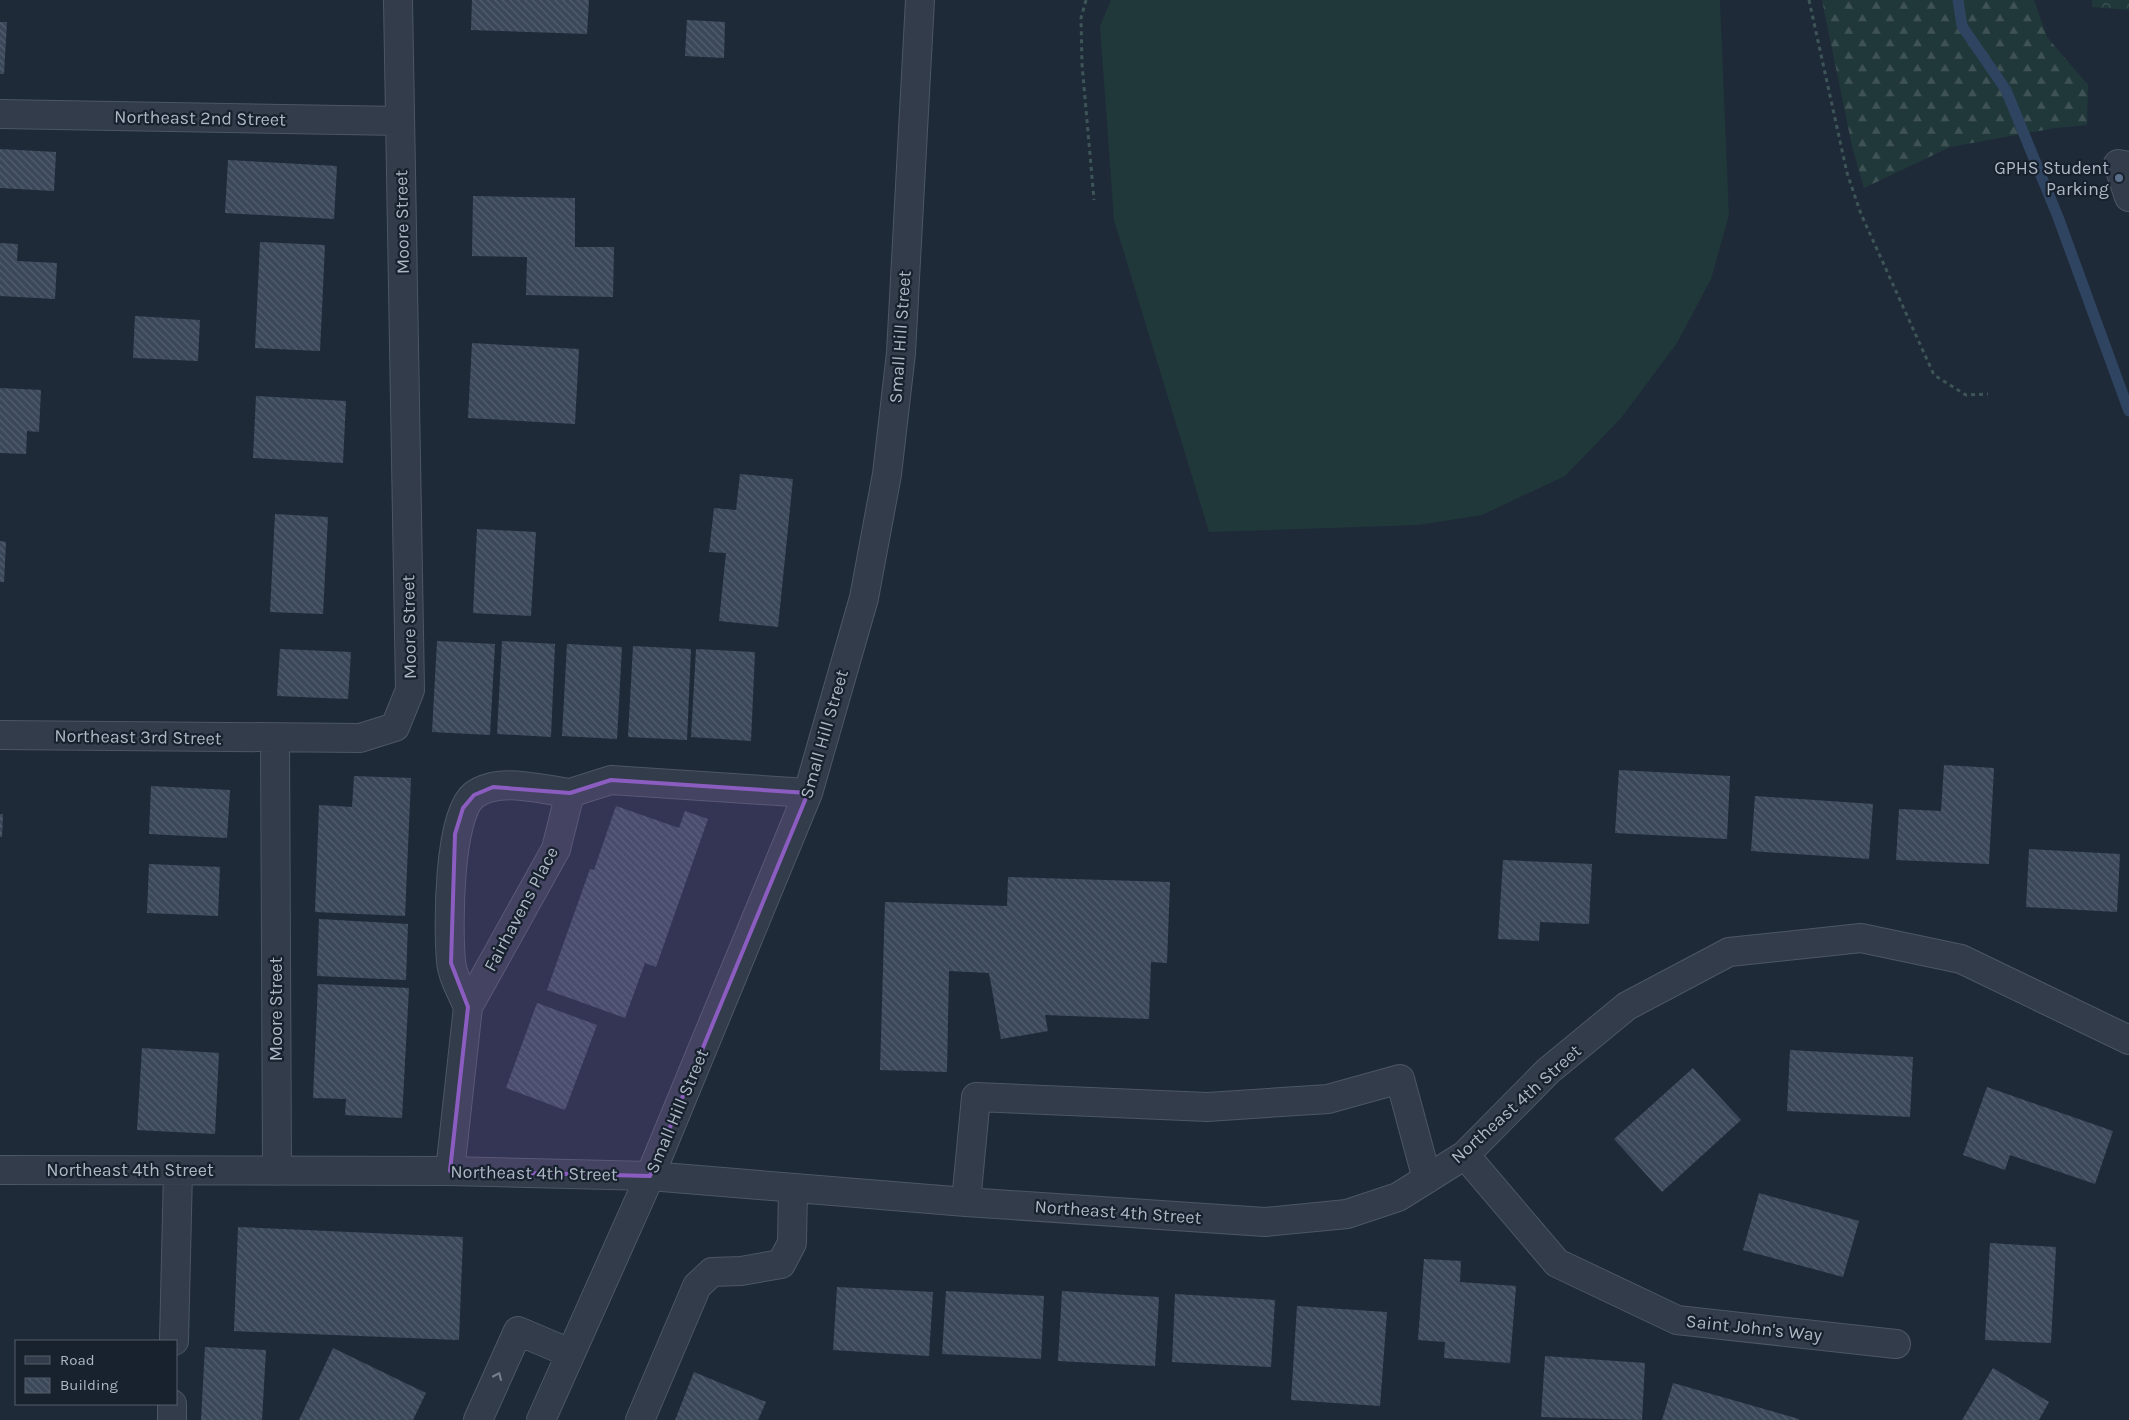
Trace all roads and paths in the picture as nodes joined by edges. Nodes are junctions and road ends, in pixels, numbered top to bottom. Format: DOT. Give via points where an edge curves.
graph roads {
  1 [pos="398,0"];
  2 [pos="920,0"];
  3 [pos="1086,0"];
  4 [pos="1809,0"];
  5 [pos="0,114"];
  6 [pos="400,121"];
  7 [pos="2129,166"];
  8 [pos="2129,197"];
  9 [pos="1094,200"];
  10 [pos="1988,394"];
  11 [pos="0,735"];
  12 [pos="275,739"];
  13 [pos="570,793"];
  14 [pos="808,793"];
  15 [pos="468,1007"];
  16 [pos="2129,1040"];
  17 [pos="1465,1155"];
  18 [pos="0,1170"];
  19 [pos="178,1171"];
  20 [pos="277,1171"];
  21 [pos="450,1171"];
  22 [pos="650,1176"];
  23 [pos="1427,1180"];
  24 [pos="793,1188"];
  25 [pos="966,1202"];
  26 [pos="174,1340"];
  27 [pos="1896,1344"];
  28 [pos="570,1353"];
  29 [pos="172,1405"];
  30 [pos="172,1420"];
  31 [pos="478,1420"];
  32 [pos="541,1420"];
  33 [pos="640,1420"];
  1 -- 6 [label="street, Moore Street"];
  2 -- 14 [label="street, Small Hill Street" via="901,353 887,474 864,598"];
  3 -- 9 [label="path" via="1081,18 1082,64"];
  4 -- 10 [label="path" via="1847,173 1861,214 1934,375 1966,395"];
  5 -- 6 [label="street, Northeast 2nd Street"];
  6 -- 12 [label="street, Moore Street" via="410,690 395,727 360,738"];
  7 -- 8 [label="street" via="2118,164"];
  11 -- 12 [label="street, Northeast 3rd Street"];
  12 -- 20 [label="street, Moore Street"];
  13 -- 14 [label="street" via="611,780"];
  13 -- 15 [label="street, Fairhavens Place" via="556,849"];
  13 -- 15 [label="street" via="493,787 474,795 463,808 455,843 451,889 451,963"];
  14 -- 22 [label="street, Small Hill Street"];
  15 -- 21 [label="street, Fairhavens Place"];
  16 -- 17 [label="street, Northeast 4th Street" via="1952,957 1861,938 1730,952 1626,1006 1548,1071"];
  17 -- 23 [label="street, Northeast 4th Street"];
  17 -- 27 [label="street, Saint John's Way" via="1557,1263 1677,1320"];
  18 -- 19 [label="street, Northeast 4th Street"];
  19 -- 20 [label="street, Northeast 4th Street"];
  19 -- 26 [label="street"];
  20 -- 21 [label="street, Northeast 4th Street"];
  21 -- 22 [label="street, Northeast 4th Street"];
  22 -- 24 [label="street, Northeast 4th Street"];
  22 -- 28 [label="street, Small Hill Street"];
  23 -- 25 [label="street, Northeast 4th Street" via="1398,1198 1347,1214 1265,1222"];
  23 -- 25 [label="street" via="1400,1079 1328,1099 1207,1107 976,1097"];
  24 -- 25 [label="street, Northeast 4th Street"];
  24 -- 33 [label="street" via="792,1243 781,1264 712,1272 697,1286"];
  31 -- 28 [label="street, one-way" via="518,1331"];
  28 -- 32 [label="street, Small Hill Street"];
  29 -- 30 [label="street"];
}
